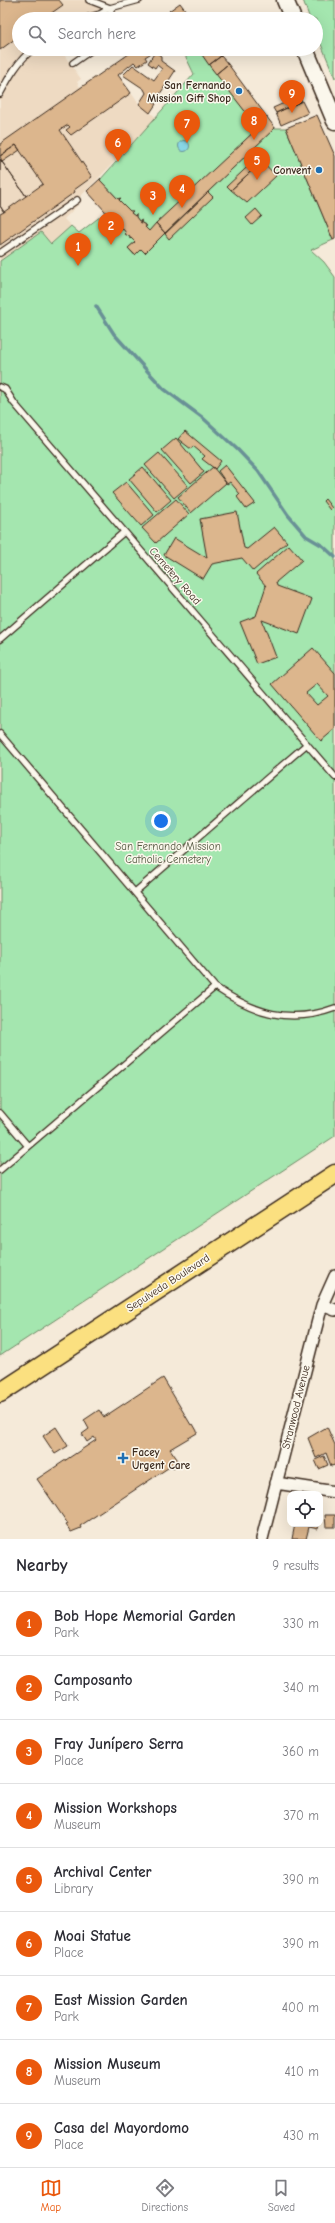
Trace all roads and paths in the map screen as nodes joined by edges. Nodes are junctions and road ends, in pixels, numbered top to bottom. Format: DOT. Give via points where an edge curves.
graph roads {
  1 [pos="89,0"];
  2 [pos="139,0"];
  3 [pos="285,0"];
  4 [pos="110,8"];
  5 [pos="103,12"];
  6 [pos="111,12"];
  7 [pos="290,12"];
  8 [pos="24,56"];
  9 [pos="83,56"];
  10 [pos="308,56"];
  11 [pos="73,63"];
  12 [pos="0,94"];
  13 [pos="335,121"];
  14 [pos="76,200"];
  15 [pos="0,253"];
  16 [pos="1,387"];
  17 [pos="124,532"];
  18 [pos="0,639"];
  19 [pos="0,734"];
  20 [pos="307,744"];
  21 [pos="335,777"];
  22 [pos="135,892"];
  23 [pos="215,987"];
  24 [pos="335,1008"];
  25 [pos="0,1113"];
  26 [pos="28,1146"];
  27 [pos="0,1170"];
  28 [pos="335,1174"];
  29 [pos="335,1276"];
  30 [pos="322,1305"];
  31 [pos="335,1310"];
  32 [pos="0,1392"];
  33 [pos="276,1483"];
  34 [pos="335,1492"];
  35 [pos="262,1539"];
  1 -- 4 [label="lane"];
  2 -- 4 [label="lane"];
  3 -- 7 [label="main road"];
  4 -- 5 [label="lane"];
  4 -- 6 [label="lane"];
  8 -- 12 [label="lane"];
  9 -- 11 [label="lane"];
  10 -- 13 [label="main road"];
  14 -- 15 [label="lane"];
  16 -- 17 [label="lane, Cemetery Road"];
  17 -- 18 [label="lane"];
  17 -- 20 [label="lane, Cemetery Road"];
  19 -- 22 [label="lane"];
  20 -- 21 [label="lane, Cemetery Road"];
  20 -- 22 [label="lane"];
  22 -- 23 [label="lane"];
  23 -- 24 [label="lane" via="239,1003 264,1013 288,1016 314,1014"];
  23 -- 26 [label="lane"];
  25 -- 26 [label="lane"];
  26 -- 27 [label="lane"];
  28 -- 32 [label="main road, Sepulveda Boulevard"];
  29 -- 30 [label="street, Stranwood Avenue"];
  30 -- 31 [label="street"];
  30 -- 33 [label="street, Stranwood Avenue"];
  33 -- 34 [label="street"];
  33 -- 35 [label="street, Stranwood Avenue"];
}
